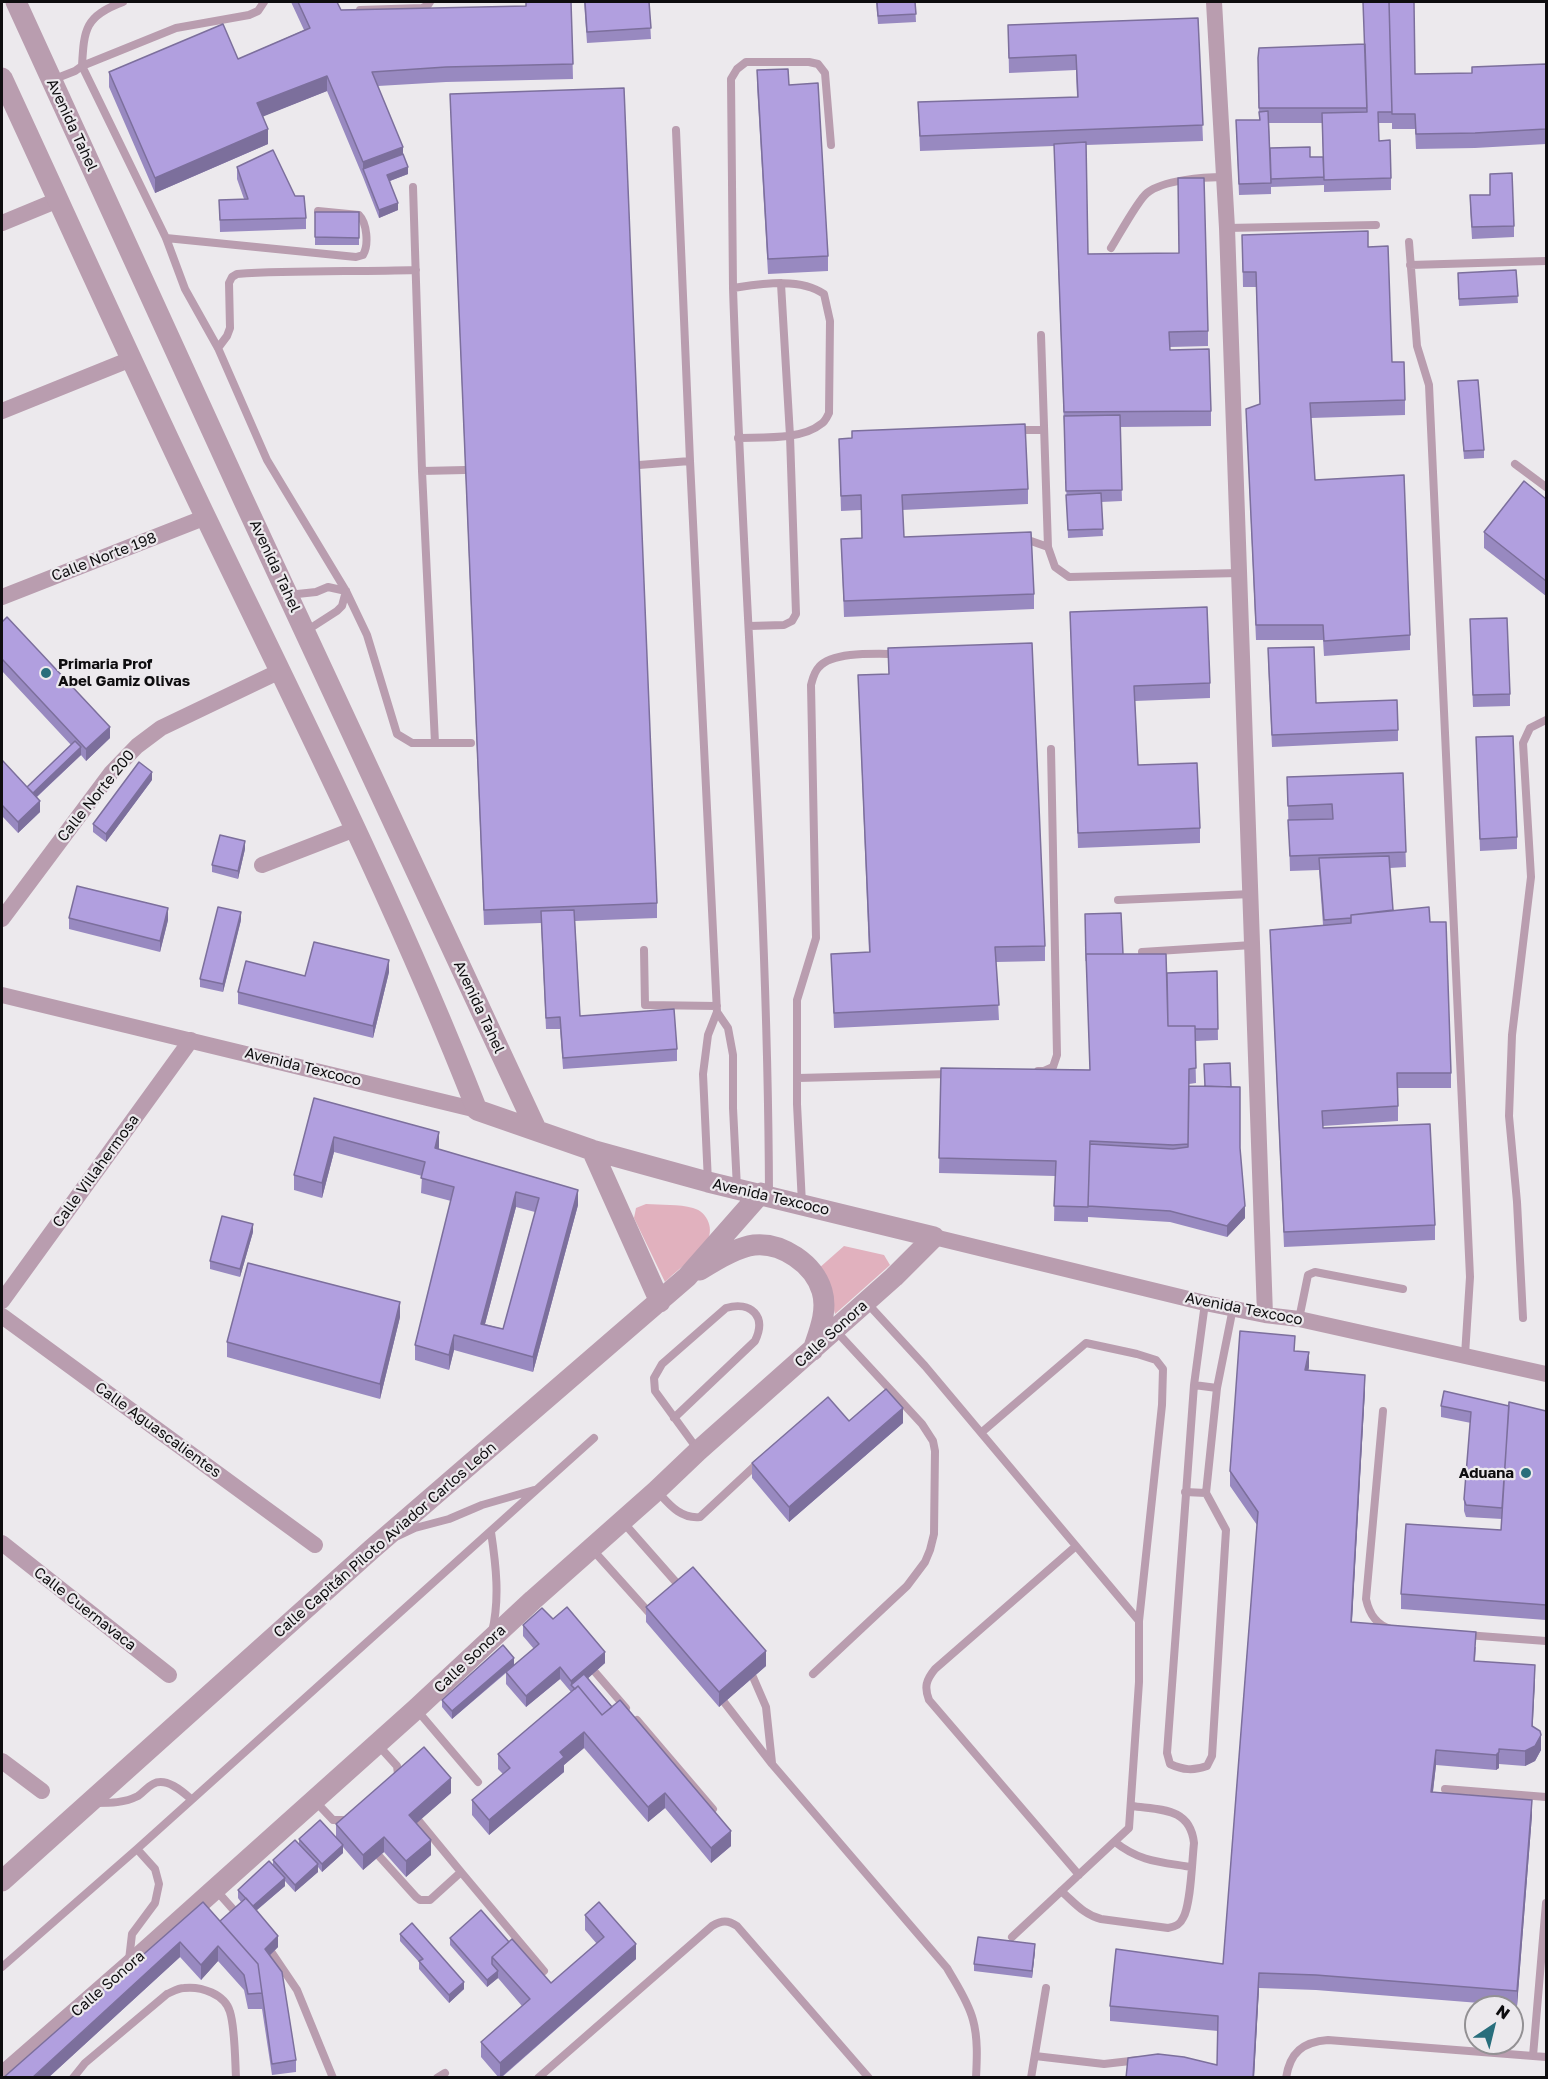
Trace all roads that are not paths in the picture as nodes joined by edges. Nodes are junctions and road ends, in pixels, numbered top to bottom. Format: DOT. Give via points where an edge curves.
graph roads {
  1 [pos="16,2"];
  2 [pos="123,2"];
  3 [pos="264,2"];
  4 [pos="430,2"];
  5 [pos="1214,2"];
  6 [pos="360,10"];
  7 [pos="82,66"];
  8 [pos="2,78"];
  9 [pos="52,81"];
  10 [pos="676,130"];
  11 [pos="831,146"];
  12 [pos="1224,177"];
  13 [pos="413,187"];
  14 [pos="58,200"];
  15 [pos="318,211"];
  16 [pos="2,223"];
  17 [pos="1376,225"];
  18 [pos="1227,228"];
  19 [pos="166,238"];
  20 [pos="1409,242"];
  21 [pos="1111,248"];
  22 [pos="1546,261"];
  23 [pos="1410,265"];
  24 [pos="416,270"];
  25 [pos="781,284"];
  26 [pos="733,288"];
  27 [pos="1041,335"];
  28 [pos="218,348"];
  29 [pos="131,359"];
  30 [pos="2,411"];
  31 [pos="1004,430"];
  32 [pos="1044,430"];
  33 [pos="790,435"];
  34 [pos="738,438"];
  35 [pos="690,461"];
  36 [pos="1515,464"];
  37 [pos="639,465"];
  38 [pos="465,470"];
  39 [pos="422,471"];
  40 [pos="1546,487"];
  41 [pos="206,518"];
  42 [pos="1013,539"];
  43 [pos="1048,547"];
  44 [pos="1239,573"];
  45 [pos="346,591"];
  46 [pos="288,595"];
  47 [pos="2,597"];
  48 [pos="749,626"];
  49 [pos="305,631"];
  50 [pos="905,654"];
  51 [pos="280,671"];
  52 [pos="1546,720"];
  53 [pos="435,743"];
  54 [pos="471,743"];
  55 [pos="1051,749"];
  56 [pos="355,829"];
  57 [pos="262,864"];
  58 [pos="1251,894"];
  59 [pos="1118,900"];
  60 [pos="2,919"];
  61 [pos="1253,945"];
  62 [pos="644,950"];
  63 [pos="1142,952"];
  64 [pos="2,995"];
  65 [pos="717,1009"];
  66 [pos="191,1040"];
  67 [pos="1033,1071"];
  68 [pos="962,1074"];
  69 [pos="798,1078"];
  70 [pos="477,1110"];
  71 [pos="536,1130"];
  72 [pos="592,1150"];
  73 [pos="708,1182"];
  74 [pos="737,1188"];
  75 [pos="765,1194"];
  76 [pos="802,1204"];
  77 [pos="934,1238"];
  78 [pos="687,1277"];
  79 [pos="1402,1289"];
  80 [pos="2,1301"];
  81 [pos="660,1302"];
  82 [pos="867,1302"];
  83 [pos="1205,1303"];
  84 [pos="1233,1308"];
  85 [pos="1265,1315"];
  86 [pos="2,1316"];
  87 [pos="1523,1317"];
  88 [pos="1299,1319"];
  89 [pos="835,1330"];
  90 [pos="813,1351"];
  91 [pos="1465,1355"];
  92 [pos="1546,1374"];
  93 [pos="1194,1385"];
  94 [pos="1217,1388"];
  95 [pos="1383,1411"];
  96 [pos="674,1418"];
  97 [pos="982,1432"];
  98 [pos="594,1438"];
  99 [pos="698,1451"];
  100 [pos="762,1459"];
  101 [pos="537,1489"];
  102 [pos="656,1491"];
  103 [pos="1185,1492"];
  104 [pos="1206,1493"];
  105 [pos="622,1522"];
  106 [pos="491,1532"];
  107 [pos="2,1543"];
  108 [pos="315,1545"];
  109 [pos="1076,1546"];
  110 [pos="372,1549"];
  111 [pos="592,1549"];
  112 [pos="683,1590"];
  113 [pos="652,1617"];
  114 [pos="1139,1621"];
  115 [pos="1402,1631"];
  116 [pos="1460,1635"];
  117 [pos="490,1641"];
  118 [pos="1546,1641"];
  119 [pos="595,1672"];
  120 [pos="813,1674"];
  121 [pos="169,1675"];
  122 [pos="753,1677"];
  123 [pos="724,1702"];
  124 [pos="416,1709"];
  125 [pos="376,1743"];
  126 [pos="2,1761"];
  127 [pos="772,1764"];
  128 [pos="478,1782"];
  129 [pos="389,1784"];
  130 [pos="1445,1789"];
  131 [pos="42,1791"];
  132 [pos="1546,1797"];
  133 [pos="191,1799"];
  134 [pos="314,1800"];
  135 [pos="90,1803"];
  136 [pos="1131,1806"];
  137 [pos="713,1809"];
  138 [pos="356,1813"];
  139 [pos="419,1821"];
  140 [pos="1115,1842"];
  141 [pos="137,1849"];
  142 [pos="379,1856"];
  143 [pos="1191,1867"];
  144 [pos="461,1872"];
  145 [pos="1078,1875"];
  146 [pos="2,1881"];
  147 [pos="214,1888"];
  148 [pos="1061,1891"];
  149 [pos="1546,1903"];
  150 [pos="239,1916"];
  151 [pos="1012,1937"];
  152 [pos="272,1953"];
  153 [pos="129,1966"];
  154 [pos="2,1967"];
  155 [pos="544,1971"];
  156 [pos="1046,1988"];
  157 [pos="1035,2056"];
  158 [pos="1533,2056"];
  159 [pos="1546,2057"];
  160 [pos="1147,2061"];
  161 [pos="2,2077"];
  162 [pos="73,2078"];
  163 [pos="236,2078"];
  164 [pos="333,2078"];
  165 [pos="538,2078"];
  166 [pos="869,2078"];
  167 [pos="976,2078"];
  168 [pos="1031,2078"];
  169 [pos="1286,2078"];
  1 -- 9 [label="street, Avenida Tahel"];
  2 -- 7 [label="lane" via="104,9 88,25 83,38"];
  3 -- 7 [label="lane" via="249,15 176,28"];
  4 -- 6 [label="lane" via="422,8"];
  5 -- 12 [label="street"];
  7 -- 9 [label="lane"];
  7 -- 19 [label="lane"];
  8 -- 14 [label="street"];
  9 -- 46 [label="street, Avenida Tahel"];
  10 -- 35 [label="lane"];
  11 -- 26 [label="lane" via="825,73 818,64 746,62 737,69 731,78"];
  12 -- 18 [label="street"];
  12 -- 21 [label="lane" via="1199,177 1158,187 1146,194"];
  13 -- 24 [label="lane"];
  14 -- 16 [label="street"];
  14 -- 29 [label="street"];
  15 -- 19 [label="lane" via="359,214 367,248 363,255"];
  17 -- 18 [label="lane"];
  18 -- 44 [label="street"];
  19 -- 28 [label="lane" via="185,289"];
  20 -- 23 [label="lane"];
  22 -- 23 [label="lane"];
  23 -- 91 [label="lane" via="1417,346 1429,385 1470,1277"];
  24 -- 28 [label="lane" via="237,274 229,283 230,328"];
  24 -- 39 [label="lane"];
  25 -- 26 [label="lane"];
  25 -- 33 [label="lane"];
  25 -- 33 [label="lane" via="813,286 824,294 830,321 829,413 822,424"];
  26 -- 34 [label="lane"];
  27 -- 32 [label="lane"];
  28 -- 45 [label="lane" via="267,460"];
  29 -- 30 [label="street"];
  29 -- 41 [label="street"];
  31 -- 32 [label="lane"];
  32 -- 43 [label="lane"];
  33 -- 34 [label="lane"];
  33 -- 48 [label="lane" via="796,614 784,625"];
  34 -- 48 [label="lane"];
  35 -- 37 [label="lane"];
  35 -- 65 [label="lane"];
  36 -- 40 [label="lane"];
  38 -- 39 [label="lane"];
  39 -- 53 [label="lane"];
  41 -- 47 [label="street, Calle Norte 198"];
  41 -- 51 [label="street"];
  42 -- 43 [label="lane"];
  43 -- 44 [label="lane" via="1055,567 1069,577"];
  44 -- 58 [label="street"];
  45 -- 46 [label="lane" via="328,588"];
  45 -- 49 [label="lane" via="337,611"];
  45 -- 53 [label="lane" via="366,635 397,734 412,743"];
  46 -- 49 [label="street, Avenida Tahel"];
  48 -- 75 [label="lane" via="769,1105"];
  49 -- 71 [label="street, Avenida Tahel"];
  50 -- 69 [label="lane" via="830,659 820,665 811,685 816,938 797,1000"];
  51 -- 56 [label="street"];
  51 -- 60 [label="street, Calle Norte 200" via="161,728 137,746 111,773"];
  52 -- 87 [label="lane" via="1530,728 1523,743 1531,877 1512,1035 1509,1116"];
  53 -- 54 [label="lane"];
  55 -- 67 [label="lane" via="1057,1055 1053,1067"];
  56 -- 57 [label="street"];
  56 -- 70 [label="street"];
  58 -- 59 [label="lane"];
  58 -- 61 [label="street"];
  61 -- 63 [label="lane"];
  61 -- 85 [label="street"];
  62 -- 65 [label="lane" via="645,1005"];
  64 -- 66 [label="street, Avenida Texcoco"];
  65 -- 73 [label="lane" via="708,1035 703,1074"];
  65 -- 74 [label="lane" via="728,1028 733,1055"];
  66 -- 70 [label="street, Avenida Texcoco"];
  66 -- 80 [label="street, Calle Villahermosa"];
  68 -- 69 [label="lane"];
  69 -- 76 [label="lane"];
  70 -- 71 [label="street, Avenida Texcoco"];
  71 -- 72 [label="street, Avenida Texcoco"];
  72 -- 73 [label="street, Avenida Texcoco"];
  72 -- 81 [label="street"];
  73 -- 74 [label="street, Avenida Texcoco"];
  74 -- 75 [label="street, Avenida Texcoco"];
  75 -- 76 [label="street, Avenida Texcoco"];
  75 -- 78 [label="street, Calle Capitán Piloto Aviador Carlos León"];
  76 -- 77 [label="street, Avenida Texcoco"];
  77 -- 82 [label="street, Calle Sonora"];
  77 -- 83 [label="street, Avenida Texcoco"];
  78 -- 81 [label="street, Calle Capitán Piloto Aviador Carlos León"];
  78 -- 90 [label="street" via="752,1245 784,1250 802,1262 823,1292 822,1322"];
  79 -- 88 [label="lane" via="1315,1272 1308,1275"];
  81 -- 110 [label="street, Calle Capitán Piloto Aviador Carlos León"];
  82 -- 89 [label="street, Calle Sonora"];
  82 -- 97 [label="lane"];
  83 -- 84 [label="street, Avenida Texcoco"];
  83 -- 93 [label="lane"];
  84 -- 85 [label="street, Avenida Texcoco"];
  84 -- 94 [label="lane"];
  85 -- 88 [label="street, Avenida Texcoco"];
  86 -- 108 [label="street, Calle Aguascalientes"];
  88 -- 91 [label="street, Avenida Texcoco"];
  89 -- 90 [label="street, Calle Sonora"];
  89 -- 120 [label="lane" via="922,1424 933,1442 934,1534 925,1562 907,1586"];
  90 -- 99 [label="street, Calle Sonora"];
  91 -- 92 [label="street, Avenida Texcoco"];
  93 -- 94 [label="lane"];
  93 -- 103 [label="lane"];
  94 -- 104 [label="lane"];
  95 -- 115 [label="lane" via="1366,1599 1368,1612 1376,1621"];
  96 -- 96 [label="lane" via="755,1341 760,1322 746,1306 726,1308 656,1371 655,1391"];
  96 -- 99 [label="lane"];
  97 -- 109 [label="lane"];
  97 -- 114 [label="lane" via="1086,1342 1156,1360 1163,1369 1162,1405"];
  98 -- 101 [label="lane"];
  99 -- 102 [label="street, Calle Sonora"];
  100 -- 102 [label="lane" via="700,1517 680,1514"];
  101 -- 106 [label="lane"];
  101 -- 110 [label="lane" via="415,1528"];
  102 -- 105 [label="street, Calle Sonora"];
  103 -- 104 [label="lane"];
  103 -- 104 [label="lane" via="1167,1753 1170,1764 1196,1770 1207,1766 1212,1756 1226,1530"];
  105 -- 111 [label="street, Calle Sonora"];
  105 -- 112 [label="lane"];
  106 -- 117 [label="lane" via="497,1568"];
  106 -- 133 [label="lane"];
  107 -- 121 [label="street, Calle Cuernavaca"];
  109 -- 114 [label="lane"];
  109 -- 145 [label="lane" via="935,1669 926,1690 929,1700"];
  110 -- 135 [label="street, Calle Capitán Piloto Aviador Carlos León"];
  111 -- 113 [label="lane"];
  111 -- 117 [label="street, Calle Sonora" via="537,1604"];
  114 -- 136 [label="lane"];
  116 -- 118 [label="lane"];
  117 -- 124 [label="street, Calle Sonora"];
  119 -- 137 [label="lane"];
  122 -- 127 [label="lane" via="766,1707"];
  123 -- 127 [label="lane"];
  124 -- 125 [label="street, Calle Sonora"];
  124 -- 128 [label="lane"];
  125 -- 129 [label="lane" via="398,1769"];
  125 -- 134 [label="street, Calle Sonora"];
  126 -- 131 [label="street"];
  127 -- 167 [label="lane" via="947,1968 973,2020"];
  130 -- 132 [label="lane"];
  133 -- 135 [label="lane" via="165,1782 154,1783 140,1795 120,1803"];
  133 -- 141 [label="lane"];
  134 -- 138 [label="lane" via="333,1820 350,1823"];
  134 -- 147 [label="street, Calle Sonora"];
  135 -- 146 [label="street, Calle Capitán Piloto Aviador Carlos León"];
  136 -- 140 [label="lane" via="1129,1828"];
  136 -- 143 [label="lane" via="1173,1811 1188,1823 1194,1843"];
  139 -- 144 [label="lane"];
  140 -- 143 [label="lane" via="1140,1858"];
  140 -- 145 [label="lane"];
  141 -- 153 [label="lane" via="155,1869 159,1884 155,1903 132,1934"];
  141 -- 154 [label="lane"];
  142 -- 144 [label="lane" via="420,1900 430,1900"];
  143 -- 148 [label="lane" via="1187,1907 1176,1927 1091,1916"];
  144 -- 155 [label="lane"];
  145 -- 148 [label="lane"];
  147 -- 150 [label="lane"];
  147 -- 153 [label="street, Calle Sonora"];
  148 -- 151 [label="lane"];
  149 -- 158 [label="lane"];
  152 -- 164 [label="lane" via="297,1989"];
  153 -- 161 [label="street, Calle Sonora"];
  156 -- 157 [label="lane"];
  157 -- 160 [label="lane" via="1104,2064"];
  157 -- 168 [label="lane"];
  158 -- 159 [label="lane"];
  158 -- 169 [label="lane" via="1313,2041 1290,2060"];
  162 -- 163 [label="lane" via="85,2063 167,1994 182,1988 198,1988 226,2002"];
  165 -- 166 [label="lane" via="719,1921 737,1926"];
}
